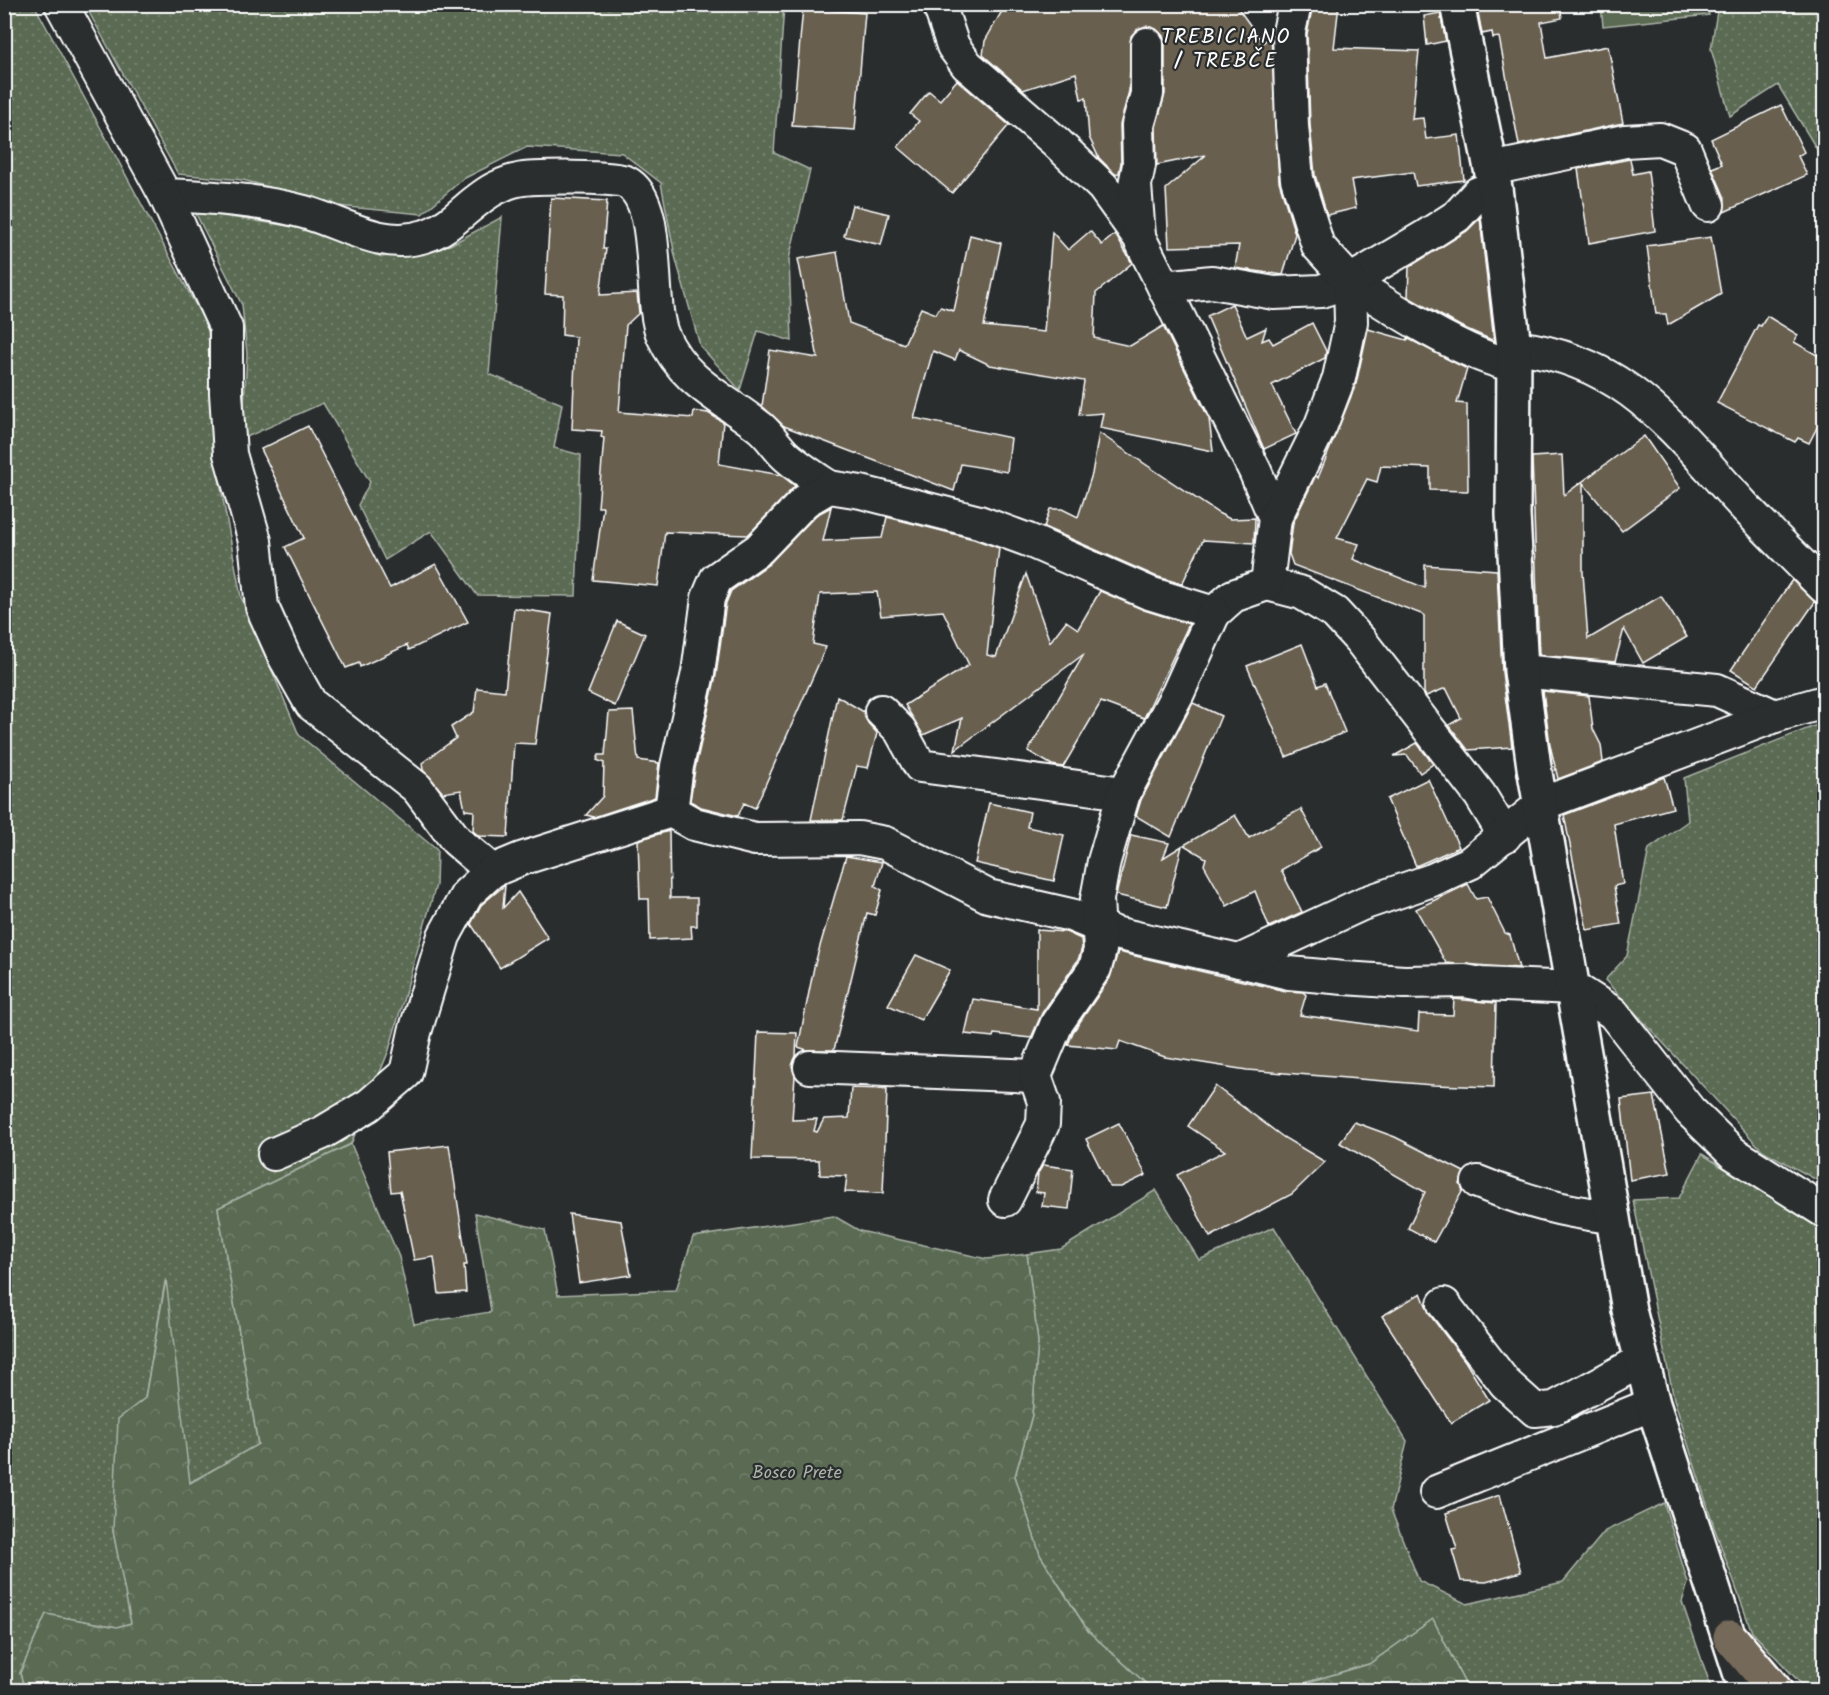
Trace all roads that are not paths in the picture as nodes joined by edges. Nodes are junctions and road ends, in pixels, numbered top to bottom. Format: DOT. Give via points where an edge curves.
graph roads {
  1 [pos="61,4"];
  2 [pos="939,4"];
  3 [pos="1295,4"];
  4 [pos="1457,4"];
  5 [pos="1147,44"];
  6 [pos="1493,179"];
  7 [pos="165,195"];
  8 [pos="1708,205"];
  9 [pos="1139,237"];
  10 [pos="1350,281"];
  11 [pos="1164,287"];
  12 [pos="1514,356"];
  13 [pos="829,488"];
  14 [pos="1275,518"];
  15 [pos="1267,584"];
  16 [pos="1824,587"];
  17 [pos="1214,613"];
  18 [pos="1521,671"];
  19 [pos="1824,702"];
  20 [pos="881,711"];
  21 [pos="1775,716"];
  22 [pos="1124,793"];
  23 [pos="1542,804"];
  24 [pos="671,811"];
  25 [pos="1505,836"];
  26 [pos="492,871"];
  27 [pos="1098,928"];
  28 [pos="1239,961"];
  29 [pos="1574,988"];
  30 [pos="810,1067"];
  31 [pos="1035,1076"];
  32 [pos="274,1154"];
  33 [pos="1478,1182"];
  34 [pos="1005,1200"];
  35 [pos="1824,1211"];
  36 [pos="1611,1217"];
  37 [pos="1444,1304"];
  38 [pos="1641,1361"];
  39 [pos="1653,1404"];
  40 [pos="1436,1492"];
  41 [pos="1730,1637"];
  42 [pos="1746,1690"];
  43 [pos="1775,1690"];
  1 -- 7 [label="street"];
  2 -- 9 [label="street" via="953,46 967,65 1103,187"];
  3 -- 10 [label="street" via="1289,32 1297,179 1318,246"];
  4 -- 6 [label="main road"];
  5 -- 9 [label="street" via="1147,94 1138,125 1135,185"];
  6 -- 8 [label="street" via="1625,141 1660,139 1685,149"];
  6 -- 10 [label="street" via="1457,216"];
  6 -- 12 [label="main road"];
  7 -- 13 [label="street" via="225,198 305,212 387,241 425,236 495,188 518,180 626,182 639,196 647,215 657,318 663,337 678,360 715,398 762,429 786,456"];
  7 -- 26 [label="street" via="226,328 230,454 255,542 262,607 285,658 311,704 417,788 456,840"];
  9 -- 11 [label="street"];
  10 -- 11 [label="street" via="1321,291 1274,293 1212,282"];
  10 -- 12 [label="street" via="1394,309 1499,362"];
  10 -- 14 [label="street" via="1351,322 1339,378 1321,425"];
  11 -- 14 [label="street"];
  12 -- 16 [label="street" via="1548,350 1589,365 1633,391 1680,434"];
  12 -- 18 [label="main road" via="1513,515"];
  13 -- 17 [label="street" via="861,492 979,522 1149,593"];
  13 -- 24 [label="street" via="805,501 759,549 716,579 708,598"];
  14 -- 15 [label="street"];
  15 -- 17 [label="street" via="1233,596"];
  15 -- 25 [label="street" via="1302,593 1335,613 1480,795"];
  17 -- 22 [label="street" via="1178,693"];
  18 -- 21 [label="street" via="1717,690"];
  18 -- 23 [label="main road"];
  19 -- 21 [label="street"];
  20 -- 22 [label="street" via="900,730 920,766"];
  21 -- 23 [label="street"];
  22 -- 27 [label="street" via="1104,861 1097,899"];
  23 -- 25 [label="street"];
  23 -- 29 [label="main road"];
  24 -- 26 [label="street" via="530,855"];
  24 -- 27 [label="street" via="694,824 755,839 859,838 885,843 988,896 1071,915"];
  25 -- 28 [label="street" via="1470,863 1362,904"];
  26 -- 32 [label="street" via="467,894 444,936 406,1073 369,1105 322,1133"];
  27 -- 28 [label="street"];
  27 -- 31 [label="street" via="1100,950 1095,968 1058,1023"];
  28 -- 29 [label="street" via="1290,973 1344,978"];
  29 -- 35 [label="street" via="1613,1013 1690,1111 1733,1153"];
  29 -- 36 [label="main road"];
  30 -- 31 [label="street"];
  31 -- 34 [label="street" via="1044,1102 1043,1124"];
  33 -- 36 [label="street" via="1526,1202"];
  36 -- 38 [label="main road"];
  37 -- 38 [label="street" via="1505,1383 1535,1410 1554,1408"];
  38 -- 39 [label="main road"];
  39 -- 40 [label="street"];
  39 -- 41 [label="main road"];
  41 -- 42 [label="main road"];
  41 -- 43 [label="highway"];
}
